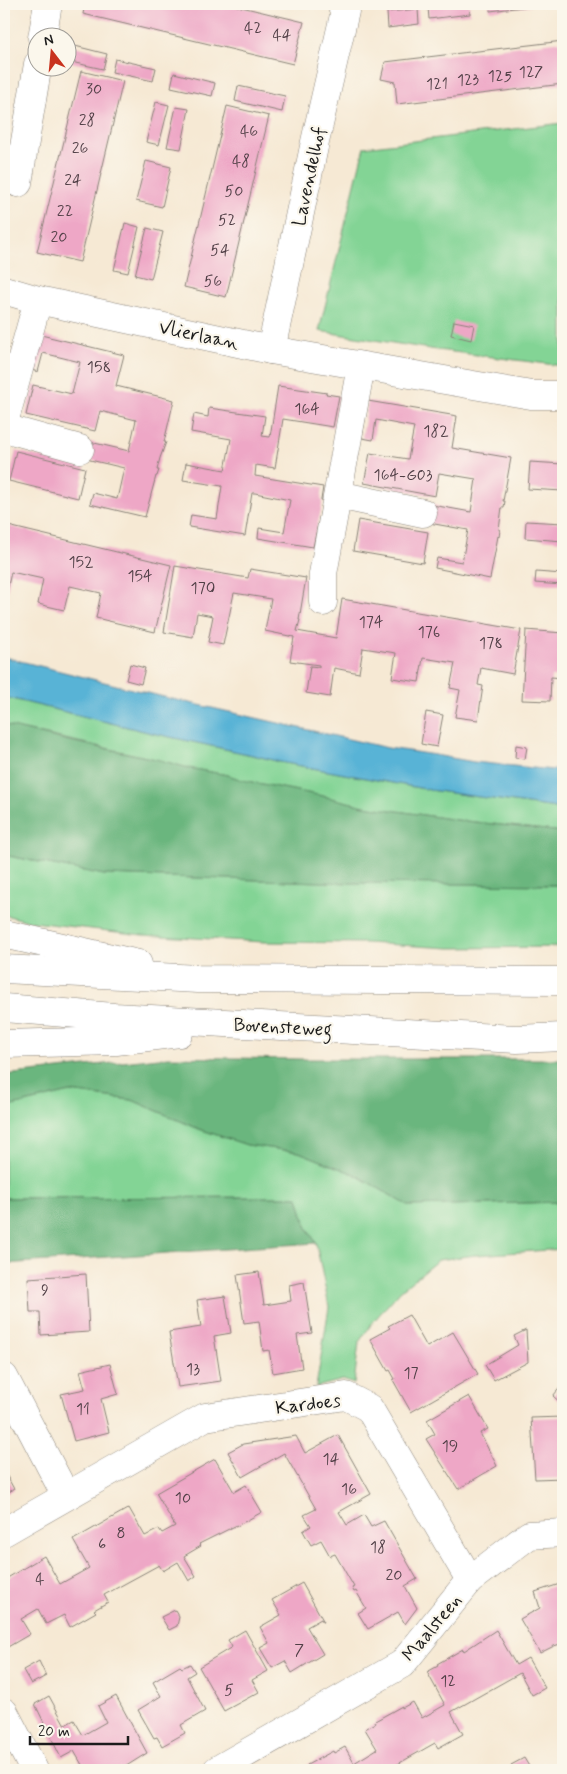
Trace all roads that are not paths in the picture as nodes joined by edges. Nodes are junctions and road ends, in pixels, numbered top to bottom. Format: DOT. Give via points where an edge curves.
graph roads {
  1 [pos="48,4"];
  2 [pos="340,4"];
  3 [pos="44,28"];
  4 [pos="36,78"];
  5 [pos="18,183"];
  6 [pos="4,290"];
  7 [pos="38,300"];
  8 [pos="272,350"];
  9 [pos="361,366"];
  10 [pos="563,395"];
  11 [pos="4,423"];
  12 [pos="4,428"];
  13 [pos="80,449"];
  14 [pos="338,495"];
  15 [pos="423,513"];
  16 [pos="323,602"];
  17 [pos="4,934"];
  18 [pos="4,969"];
  19 [pos="198,979"];
  20 [pos="563,981"];
  21 [pos="4,1008"];
  22 [pos="247,1024"];
  23 [pos="563,1037"];
  24 [pos="4,1044"];
  25 [pos="4,1378"];
  26 [pos="66,1496"];
  27 [pos="4,1532"];
  28 [pos="563,1533"];
  29 [pos="470,1580"];
  30 [pos="4,1712"];
  31 [pos="34,1770"];
  32 [pos="217,1770"];
  1 -- 3 [label="street"];
  2 -- 8 [label="street, Lavendelhof" via="344,11"];
  4 -- 5 [label="street"];
  6 -- 7 [label="street, Vlierlaan"];
  7 -- 8 [label="street, Vlierlaan"];
  7 -- 11 [label="street"];
  8 -- 9 [label="street, Vlierlaan"];
  9 -- 10 [label="street, Vlierlaan" via="531,395"];
  9 -- 14 [label="street"];
  12 -- 13 [label="street"];
  14 -- 15 [label="street"];
  14 -- 16 [label="street" via="323,574"];
  17 -- 19 [label="street"];
  18 -- 19 [label="street"];
  19 -- 20 [label="street"];
  21 -- 22 [label="street, Bovensteweg"];
  22 -- 23 [label="street, Bovensteweg" via="517,1040"];
  22 -- 24 [label="street" via="116,1041"];
  25 -- 26 [label="street"];
  26 -- 27 [label="street, Kardoes"];
  26 -- 29 [label="street, Kardoes" via="205,1417 346,1396 370,1408"];
  28 -- 29 [label="street, Maalsteen" via="528,1535"];
  29 -- 32 [label="street, Maalsteen" via="402,1664"];
  30 -- 31 [label="street"];
}
